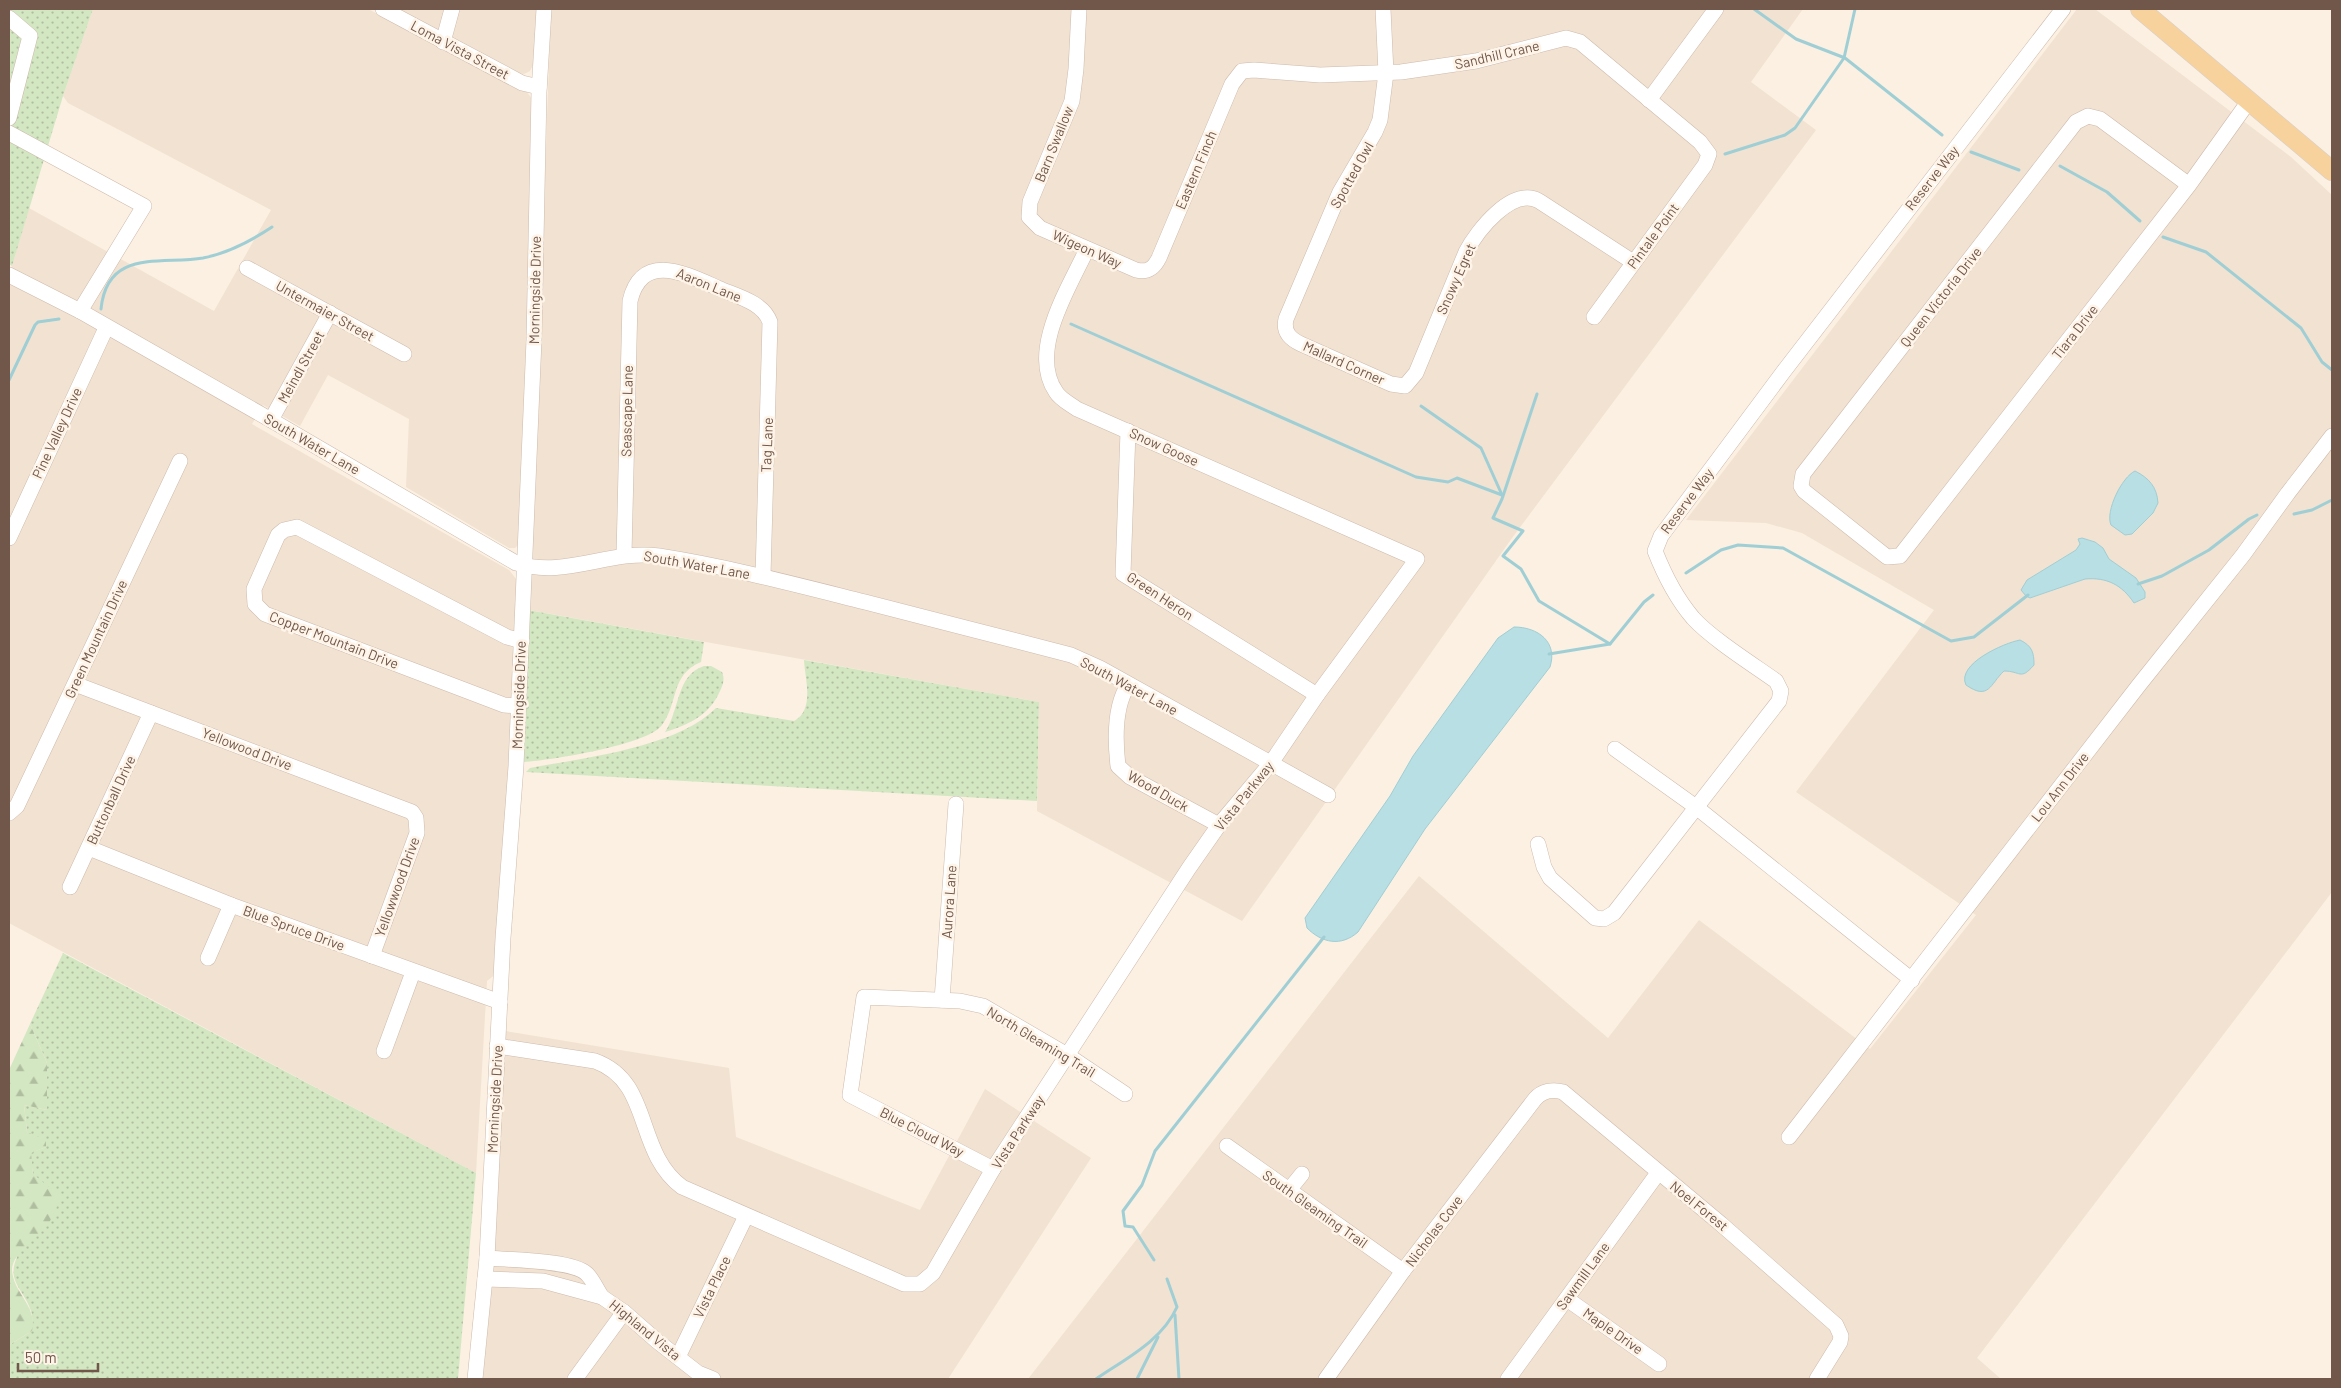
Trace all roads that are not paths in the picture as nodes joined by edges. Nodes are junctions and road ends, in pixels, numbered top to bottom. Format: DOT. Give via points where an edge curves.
graph roads {
  1 [pos="383,9"];
  2 [pos="452,9"];
  3 [pos="544,9"];
  4 [pos="1079,9"];
  5 [pos="1383,9"];
  6 [pos="1716,9"];
  7 [pos="2063,9"];
  8 [pos="2140,9"];
  9 [pos="9,18"];
  10 [pos="443,42"];
  11 [pos="1242,71"];
  12 [pos="1386,73"];
  13 [pos="539,87"];
  14 [pos="1649,100"];
  15 [pos="2249,101"];
  16 [pos="9,118"];
  17 [pos="9,133"];
  18 [pos="1709,154"];
  19 [pos="2332,171"];
  20 [pos="2189,185"];
  21 [pos="1028,217"];
  22 [pos="1087,249"];
  23 [pos="1633,262"];
  24 [pos="247,268"];
  25 [pos="1150,270"];
  26 [pos="9,274"];
  27 [pos="647,275"];
  28 [pos="80,312"];
  29 [pos="330,313"];
  30 [pos="768,314"];
  31 [pos="1594,316"];
  32 [pos="106,328"];
  33 [pos="1286,333"];
  34 [pos="404,354"];
  35 [pos="1406,386"];
  36 [pos="271,420"];
  37 [pos="1128,431"];
  38 [pos="2332,436"];
  39 [pos="180,461"];
  40 [pos="9,538"];
  41 [pos="624,555"];
  42 [pos="1895,558"];
  43 [pos="1417,559"];
  44 [pos="525,566"];
  45 [pos="763,576"];
  46 [pos="522,641"];
  47 [pos="75,684"];
  48 [pos="1128,685"];
  49 [pos="1317,695"];
  50 [pos="518,706"];
  51 [pos="150,713"];
  52 [pos="1615,749"];
  53 [pos="1271,763"];
  54 [pos="1328,795"];
  55 [pos="956,804"];
  56 [pos="1696,808"];
  57 [pos="9,813"];
  58 [pos="416,818"];
  59 [pos="1219,825"];
  60 [pos="1538,844"];
  61 [pos="89,848"];
  62 [pos="70,887"];
  63 [pos="231,905"];
  64 [pos="372,956"];
  65 [pos="208,958"];
  66 [pos="412,972"];
  67 [pos="1912,980"];
  68 [pos="942,1000"];
  69 [pos="500,1002"];
  70 [pos="498,1046"];
  71 [pos="384,1051"];
  72 [pos="1067,1055"];
  73 [pos="1548,1091"];
  74 [pos="1125,1094"];
  75 [pos="850,1095"];
  76 [pos="1789,1137"];
  77 [pos="1227,1146"];
  78 [pos="993,1169"];
  79 [pos="1658,1173"];
  80 [pos="1302,1174"];
  81 [pos="1289,1190"];
  82 [pos="746,1216"];
  83 [pos="487,1258"];
  84 [pos="1403,1271"];
  85 [pos="485,1279"];
  86 [pos="602,1297"];
  87 [pos="1567,1299"];
  88 [pos="624,1312"];
  89 [pos="678,1357"];
  90 [pos="1659,1364"];
  91 [pos="474,1379"];
  92 [pos="574,1379"];
  93 [pos="713,1379"];
  94 [pos="1326,1379"];
  95 [pos="1508,1379"];
  96 [pos="1817,1379"];
  1 -- 10 [label="street, Loma Vista Street"];
  2 -- 10 [label="street"];
  3 -- 13 [label="street, Morningside Drive"];
  4 -- 21 [label="street, Barn Swallow" via="1072,101 1030,202"];
  5 -- 12 [label="street, Spotted Owl"];
  6 -- 14 [label="street"];
  7 -- 56 [label="street, Reserve Way" via="1661,536 1655,550 1674,592 1694,619 1776,681 1781,691 1779,701"];
  8 -- 15 [label="main road"];
  9 -- 16 [label="street" via="30,36"];
  10 -- 13 [label="street, Loma Vista Street" via="522,83"];
  11 -- 12 [label="street, Sandhill Crane" via="1320,75"];
  11 -- 25 [label="street, Eastern Finch" via="1234,79 1159,258"];
  12 -- 14 [label="street, Sandhill Crane" via="1476,61 1569,38 1580,42"];
  12 -- 33 [label="street, Spotted Owl" via="1379,124 1333,207 1286,319"];
  13 -- 44 [label="street, Morningside Drive"];
  14 -- 18 [label="street, Sandhill Crane" via="1704,145"];
  15 -- 19 [label="main road"];
  15 -- 20 [label="street, Tiara Drive"];
  17 -- 28 [label="street" via="144,206"];
  18 -- 23 [label="street, Pintale Point" via="1705,165"];
  20 -- 42 [label="street, Tiara Drive" via="1903,553"];
  20 -- 42 [label="street, Queen Victoria Drive" via="2100,119 2088,116 2076,122 1801,479 1801,486 1808,496 1887,557"];
  21 -- 22 [label="street, Wigeon Way" via="1040,228"];
  22 -- 25 [label="street, Wigeon Way" via="1136,270"];
  22 -- 37 [label="street, Snow Goose" via="1051,328 1046,349 1048,375 1056,393 1077,409"];
  23 -- 31 [label="street, Pintale Point"];
  23 -- 35 [label="street, Snowy Egret" via="1534,198 1514,201 1485,224 1471,242 1416,373"];
  24 -- 29 [label="street, Untermaier Street"];
  26 -- 28 [label="street, South Water Lane"];
  27 -- 30 [label="street, Aaron Lane" via="664,270 682,272 753,303"];
  27 -- 41 [label="street, Seascape Lane" via="636,284 630,301"];
  28 -- 32 [label="street, South Water Lane"];
  29 -- 34 [label="street, Untermaier Street"];
  29 -- 36 [label="street, Meindl Street"];
  30 -- 45 [label="street, Tag Lane" via="771,331"];
  32 -- 36 [label="street, South Water Lane"];
  32 -- 40 [label="street, Pine Valley Drive"];
  33 -- 35 [label="street, Mallard Corner" via="1301,344 1382,380"];
  36 -- 44 [label="street, South Water Lane" via="508,560"];
  37 -- 43 [label="street, Snow Goose"];
  37 -- 49 [label="street, Green Heron" via="1123,574"];
  38 -- 67 [label="street, Lou Ann Drive"];
  39 -- 47 [label="street, Green Mountain Drive"];
  41 -- 44 [label="street, South Water Lane" via="568,566"];
  41 -- 45 [label="street, South Water Lane" via="658,556"];
  43 -- 49 [label="street, Vista Parkway"];
  44 -- 46 [label="street, Morningside Drive"];
  45 -- 48 [label="street, South Water Lane" via="1071,655"];
  46 -- 50 [label="street, Morningside Drive"];
  46 -- 50 [label="street, Copper Mountain Drive" via="511,639 297,527 278,535 254,589 255,604 265,614 504,705"];
  47 -- 51 [label="street, Yellowood Drive"];
  47 -- 57 [label="street, Green Mountain Drive" via="17,806"];
  48 -- 53 [label="street, South Water Lane"];
  48 -- 59 [label="street, Wood Duck" via="1118,710 1118,766 1130,777"];
  49 -- 53 [label="street, Vista Parkway"];
  50 -- 69 [label="street, Morningside Drive"];
  51 -- 58 [label="street, Yellowood Drive" via="406,808"];
  51 -- 61 [label="street, Buttonball Drive"];
  52 -- 56 [label="street"];
  53 -- 54 [label="street, South Water Lane"];
  53 -- 59 [label="street, Vista Parkway"];
  55 -- 68 [label="street, Aurora Lane"];
  56 -- 60 [label="street, Reserve Way" via="1614,913 1604,919 1595,918 1550,878"];
  56 -- 67 [label="street"];
  58 -- 64 [label="street, Yellowwood Drive" via="417,833"];
  59 -- 72 [label="street, Vista Parkway"];
  61 -- 62 [label="street, Buttonball Drive"];
  61 -- 63 [label="street, Blue Spruce Drive"];
  63 -- 64 [label="street, Blue Spruce Drive"];
  63 -- 65 [label="street"];
  64 -- 66 [label="street, Blue Spruce Drive"];
  66 -- 69 [label="street, Blue Spruce Drive"];
  66 -- 71 [label="street"];
  67 -- 76 [label="street, Lou Ann Drive"];
  68 -- 72 [label="street, North Gleaming Trail" via="983,1006"];
  68 -- 75 [label="street, North Gleaming Trail" via="864,997"];
  69 -- 70 [label="street, Morningside Drive"];
  70 -- 82 [label="street, Vista Parkway" via="607,1065 626,1081 655,1156 671,1179"];
  70 -- 83 [label="street, Morningside Drive"];
  72 -- 74 [label="street, North Gleaming Trail"];
  72 -- 78 [label="street, Vista Parkway"];
  73 -- 79 [label="street, Noel Forest" via="1564,1092"];
  73 -- 84 [label="street, Nicholas Cove" via="1535,1099"];
  75 -- 78 [label="street, Blue Cloud Way"];
  77 -- 81 [label="street, South Gleaming Trail"];
  78 -- 82 [label="street, Vista Parkway" via="933,1273 920,1284 904,1284"];
  79 -- 87 [label="street, Sawmill Lane"];
  79 -- 96 [label="street, Noel Forest" via="1832,1320 1841,1336 1839,1347"];
  80 -- 81 [label="street"];
  81 -- 84 [label="street, South Gleaming Trail"];
  82 -- 89 [label="street, Vista Place"];
  83 -- 85 [label="street, Morningside Drive"];
  83 -- 86 [label="street, Highland Vista" via="553,1263 586,1273"];
  84 -- 94 [label="street, Nicholas Cove"];
  85 -- 86 [label="street, Highland Vista" via="543,1281"];
  85 -- 91 [label="street, Morningside Drive"];
  86 -- 88 [label="street, Highland Vista"];
  87 -- 90 [label="street, Maple Drive"];
  87 -- 95 [label="street, Sawmill Lane"];
  88 -- 89 [label="street, Highland Vista"];
  88 -- 92 [label="street"];
  89 -- 93 [label="street, Highland Vista" via="698,1373"];
}
